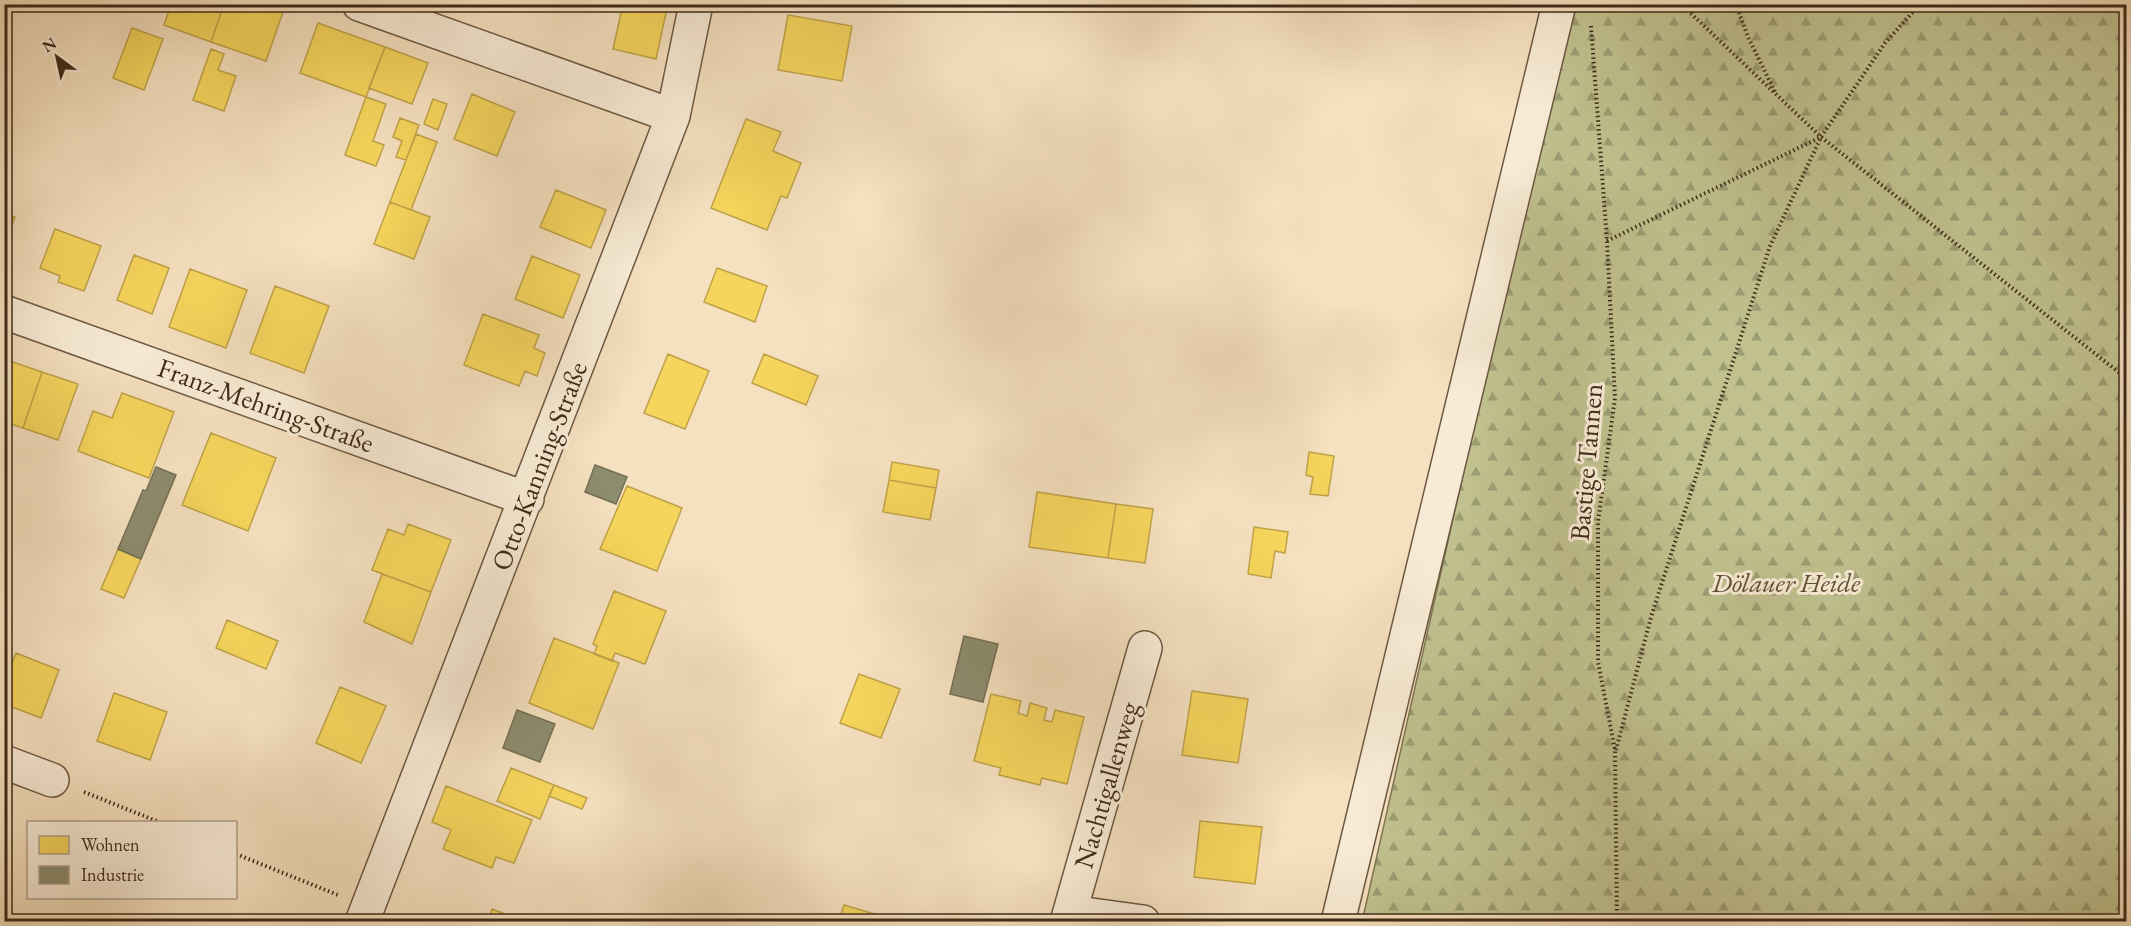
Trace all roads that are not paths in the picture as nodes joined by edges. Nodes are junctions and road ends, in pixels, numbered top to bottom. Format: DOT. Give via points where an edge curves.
graph roads {
  1 [pos="359,4"];
  2 [pos="696,4"];
  3 [pos="1559,4"];
  4 [pos="673,116"];
  5 [pos="4,312"];
  6 [pos="527,499"];
  7 [pos="1145,648"];
  8 [pos="4,762"];
  9 [pos="52,780"];
  10 [pos="365,914"];
  11 [pos="1069,917"];
  12 [pos="1143,921"];
  13 [pos="1338,921"];
  1 -- 4 [label="street"];
  2 -- 4 [label="street, Otto-Kanning-Straße"];
  3 -- 13 [label="street"];
  4 -- 6 [label="street, Otto-Kanning-Straße"];
  5 -- 6 [label="street, Franz-Mehring-Straße"];
  6 -- 10 [label="street, Otto-Kanning-Straße"];
  7 -- 11 [label="street, Nachtigallenweg"];
  8 -- 9 [label="street"];
  11 -- 12 [label="street"];
}
